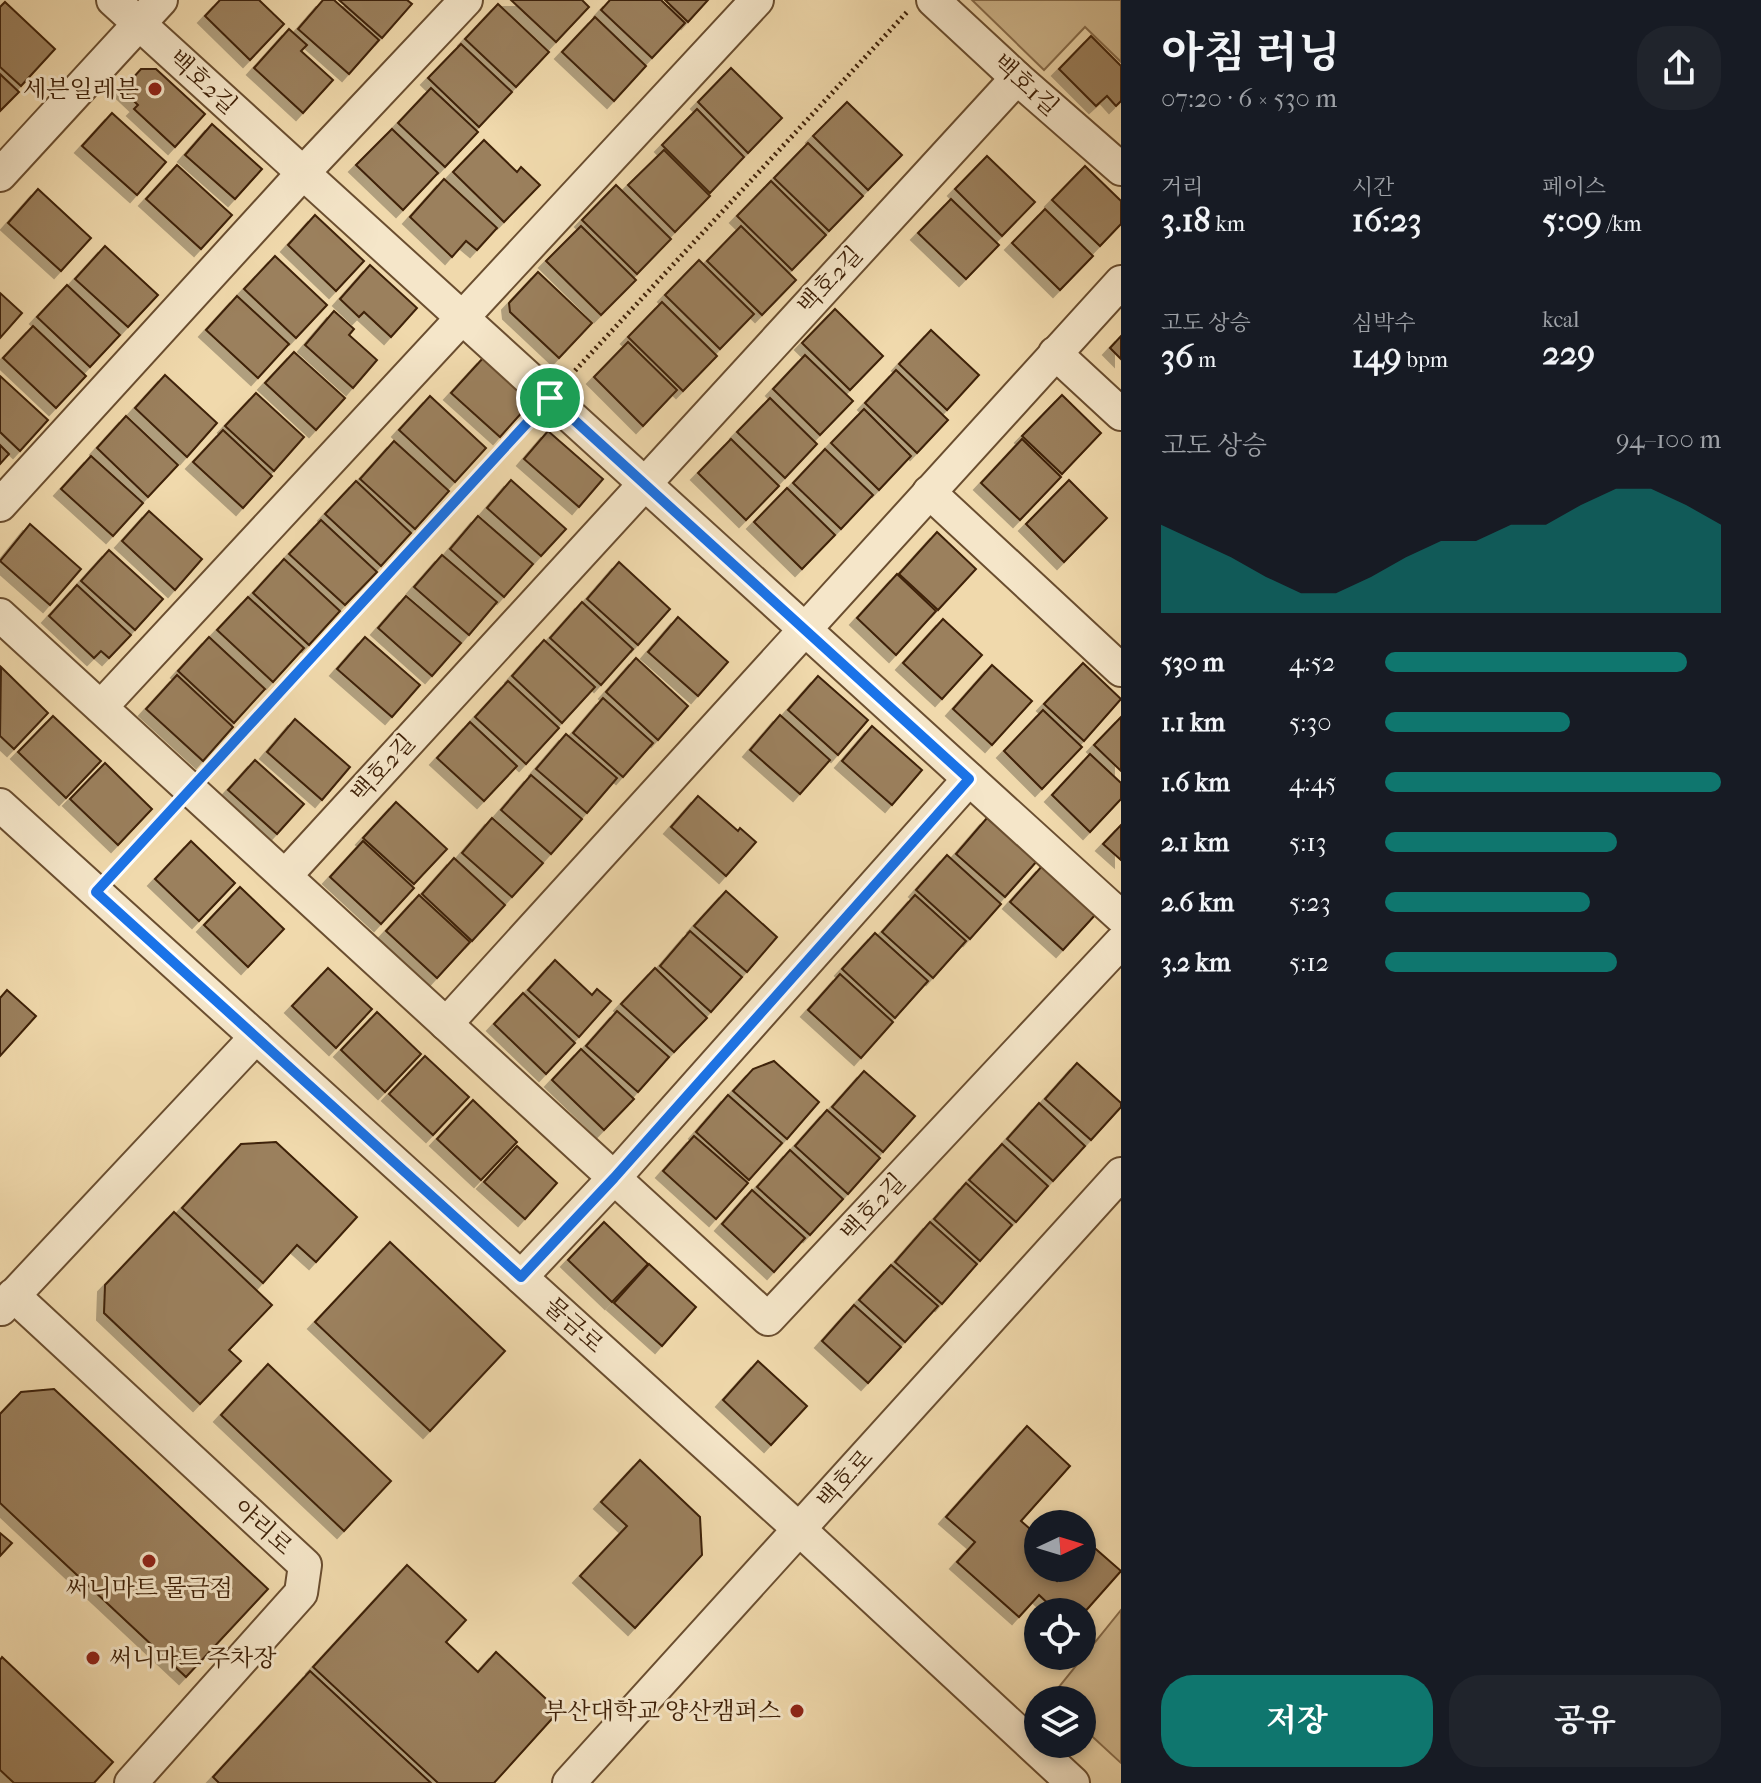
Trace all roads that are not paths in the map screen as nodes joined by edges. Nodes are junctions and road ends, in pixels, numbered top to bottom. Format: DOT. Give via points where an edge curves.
graph roads {
  1 [pos="113,0"];
  2 [pos="161,0"];
  3 [pos="466,0"];
  4 [pos="757,0"];
  5 [pos="921,6"];
  6 [pos="139,24"];
  7 [pos="1017,78"];
  8 [pos="1121,169"];
  9 [pos="303,173"];
  10 [pos="0,175"];
  11 [pos="1121,282"];
  12 [pos="463,318"];
  13 [pos="1055,353"];
  14 [pos="1121,414"];
  15 [pos="643,483"];
  16 [pos="929,492"];
  17 [pos="0,505"];
  18 [pos="0,615"];
  19 [pos="805,629"];
  20 [pos="1121,670"];
  21 [pos="101,707"];
  22 [pos="969,779"];
  23 [pos="0,805"];
  24 [pos="285,876"];
  25 [pos="1121,917"];
  26 [pos="1121,942"];
  27 [pos="446,1024"];
  28 [pos="256,1037"];
  29 [pos="1121,1174"];
  30 [pos="614,1178"];
  31 [pos="521,1277"];
  32 [pos="7,1302"];
  33 [pos="800,1530"];
  34 [pos="131,1783"];
  35 [pos="569,1783"];
  36 [pos="1073,1783"];
  1 -- 6 [label="street, 백호2길"];
  2 -- 6 [label="street"];
  3 -- 9 [label="street"];
  4 -- 12 [label="street"];
  5 -- 7 [label="street, 백호1길"];
  6 -- 9 [label="street, 백호2길"];
  6 -- 10 [label="street"];
  7 -- 8 [label="street, 백호1길"];
  7 -- 15 [label="street, 백호2길"];
  9 -- 12 [label="street, 백호2길"];
  9 -- 17 [label="street"];
  11 -- 13 [label="street"];
  12 -- 15 [label="street, 백호2길"];
  12 -- 21 [label="street"];
  13 -- 14 [label="street"];
  13 -- 16 [label="street"];
  15 -- 19 [label="street, 백호2길"];
  15 -- 24 [label="street, 백호2길"];
  16 -- 19 [label="street"];
  16 -- 20 [label="street"];
  18 -- 21 [label="street, 백호2길"];
  19 -- 22 [label="street, 백호2길"];
  19 -- 27 [label="street"];
  21 -- 24 [label="street, 백호2길"];
  22 -- 25 [label="street, 백호2길"];
  22 -- 30 [label="street"];
  23 -- 28 [label="street, 물금로"];
  24 -- 27 [label="street, 백호2길"];
  26 -- 30 [label="street, 백호2길" via="768,1319"];
  27 -- 30 [label="street, 백호2길"];
  28 -- 31 [label="street, 물금로"];
  28 -- 32 [label="street, 야리로"];
  29 -- 33 [label="street, 백호로"];
  30 -- 31 [label="street"];
  31 -- 33 [label="street, 물금로"];
  32 -- 34 [label="street, 야리로" via="305,1565 301,1593"];
  33 -- 35 [label="street, 백호로"];
  33 -- 36 [label="street, 물금로"];
}
